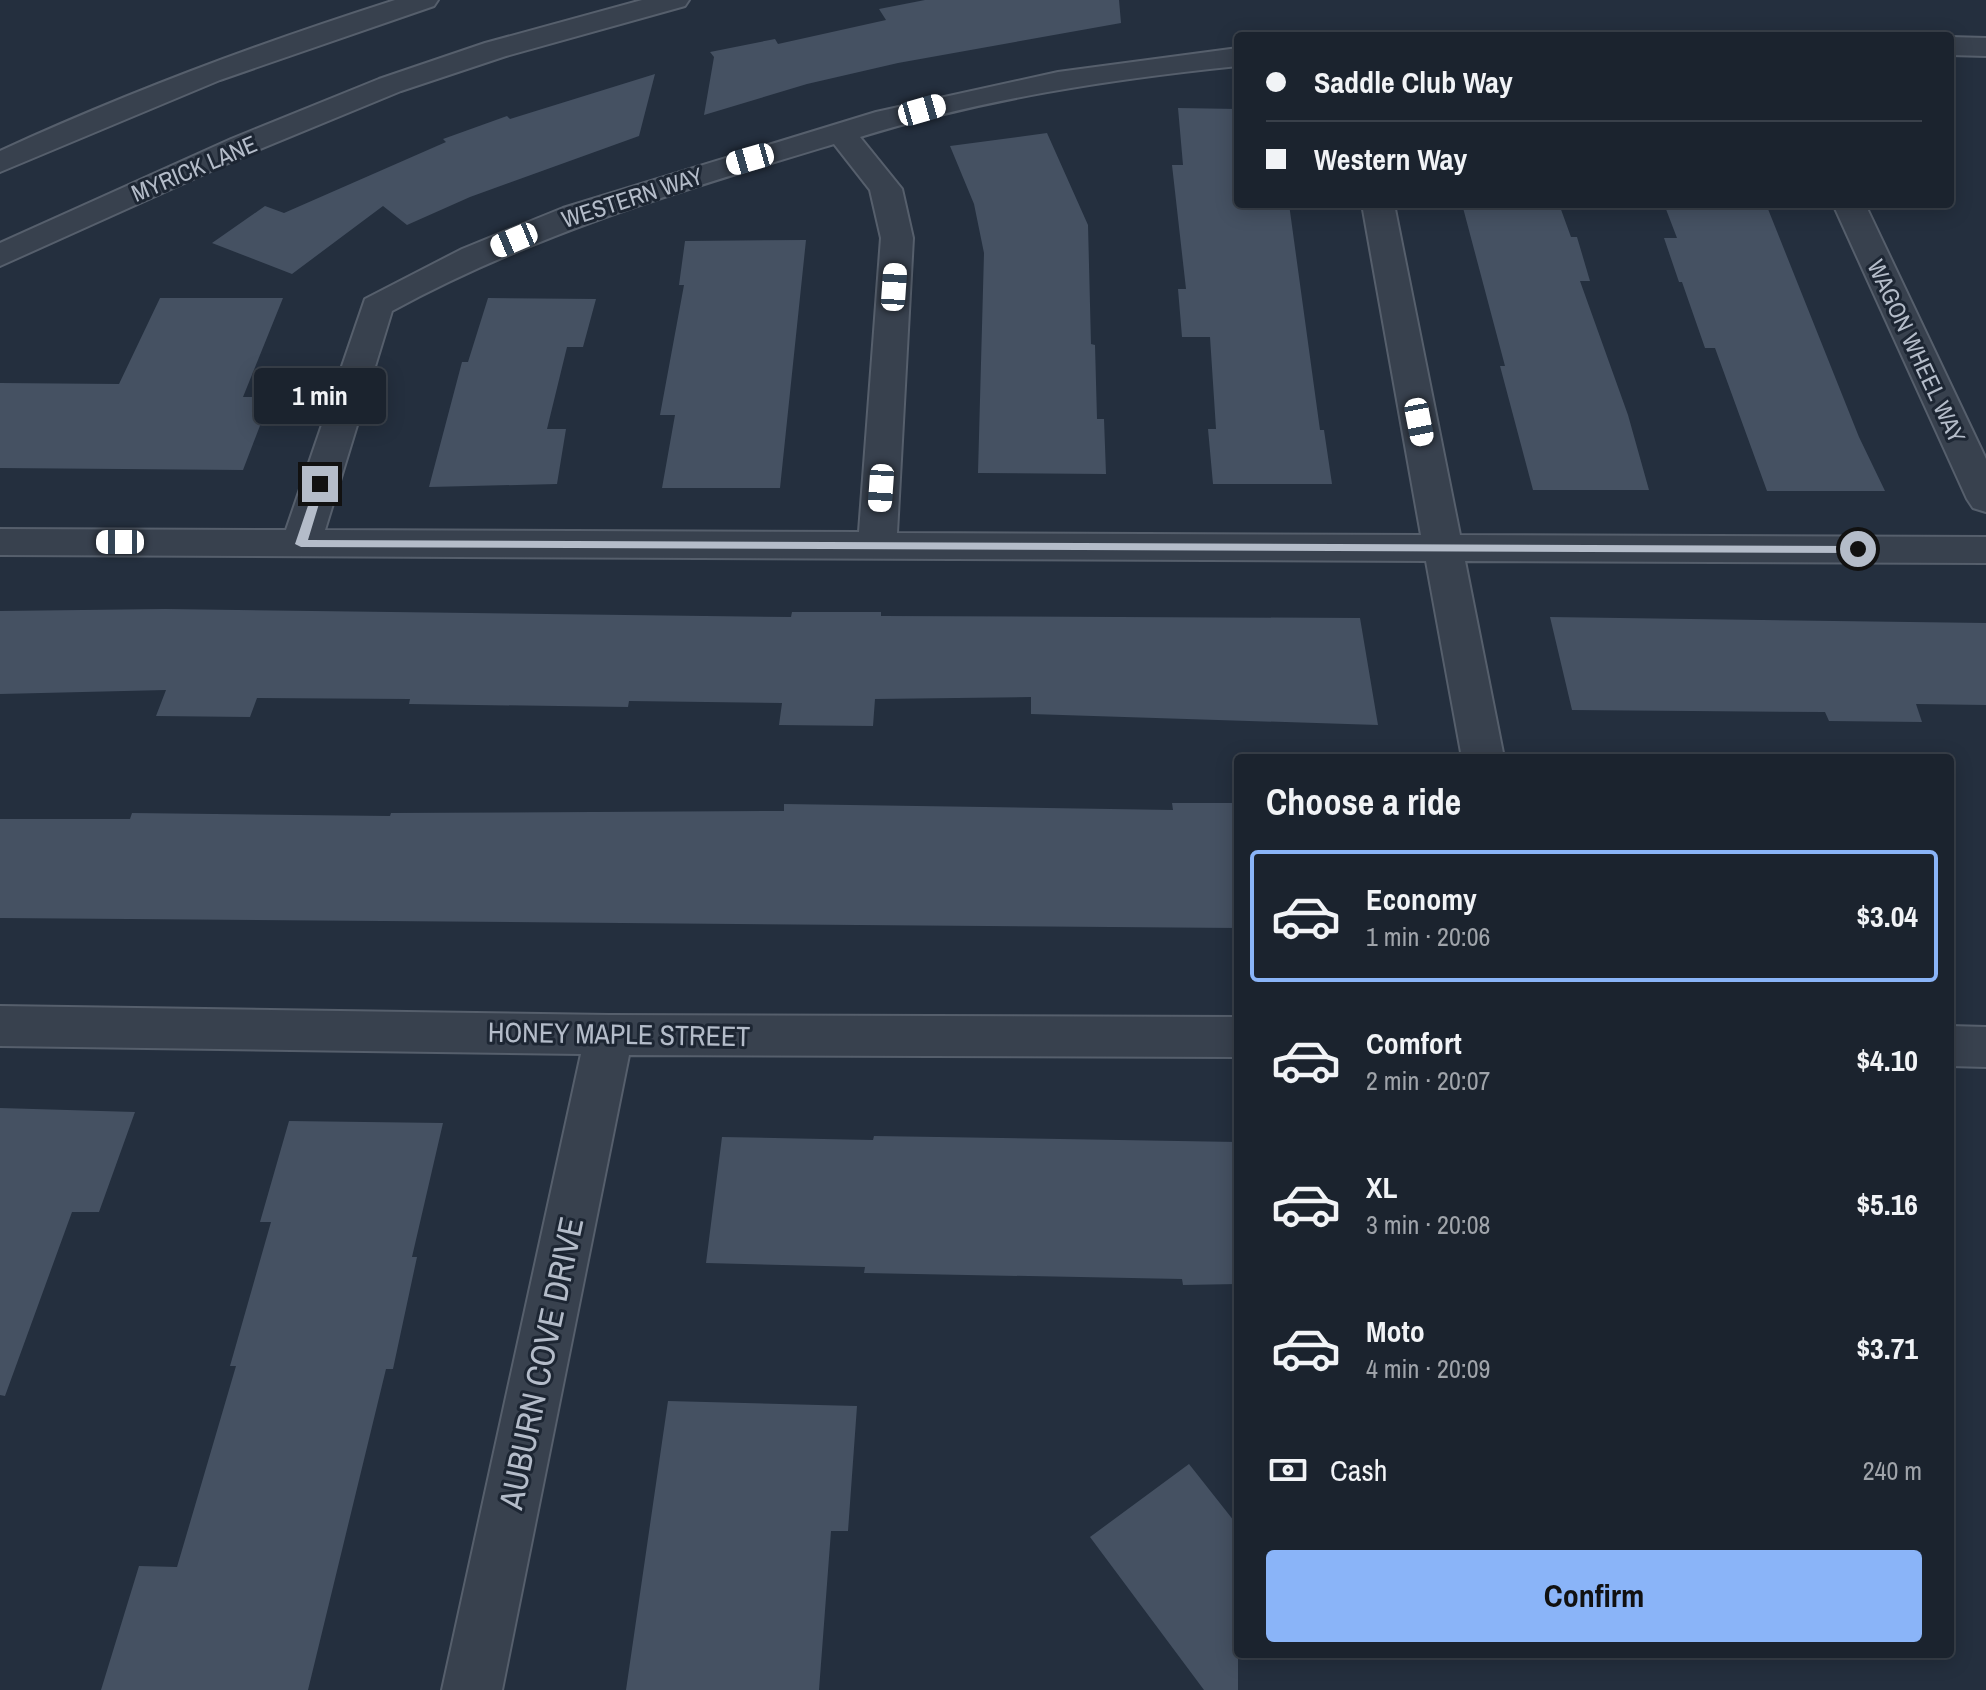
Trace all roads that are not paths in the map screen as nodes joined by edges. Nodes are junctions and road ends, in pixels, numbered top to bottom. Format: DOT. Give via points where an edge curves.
graph roads {
  1 [pos="323,0"];
  2 [pos="424,0"];
  3 [pos="675,0"];
  4 [pos="1954,46"];
  5 [pos="1986,47"];
  6 [pos="363,50"];
  7 [pos="1234,57"];
  8 [pos="841,133"];
  9 [pos="0,163"];
  10 [pos="1379,208"];
  11 [pos="1851,208"];
  12 [pos="0,256"];
  13 [pos="1986,499"];
  14 [pos="0,542"];
  15 [pos="301,544"];
  16 [pos="877,547"];
  17 [pos="1442,547"];
  18 [pos="1986,550"];
  19 [pos="1482,754"];
  20 [pos="0,1026"];
  21 [pos="609,1035"];
  22 [pos="1234,1037"];
  23 [pos="1954,1046"];
  24 [pos="1986,1047"];
  25 [pos="472,1690"];
  1 -- 6 [label="street"];
  2 -- 6 [label="street, MYRICK LANE"];
  3 -- 6 [label="street, MYRICK LANE"];
  4 -- 5 [label="street"];
  6 -- 9 [label="street, MYRICK LANE" via="185,84"];
  6 -- 12 [label="street, MYRICK LANE" via="105,207"];
  7 -- 8 [label="street, WESTERN WAY" via="1089,75 949,103"];
  8 -- 15 [label="street, WESTERN WAY" via="573,214 426,277 377,306"];
  8 -- 16 [label="street" via="886,189 897,238"];
  10 -- 17 [label="street"];
  11 -- 13 [label="street, WAGON WHEEL WAY"];
  14 -- 15 [label="street"];
  15 -- 16 [label="street"];
  16 -- 17 [label="street"];
  17 -- 18 [label="street"];
  17 -- 19 [label="street"];
  20 -- 21 [label="street, HONEY MAPLE STREET"];
  21 -- 22 [label="street, HONEY MAPLE STREET"];
  21 -- 25 [label="street, AUBURN COVE DRIVE"];
  23 -- 24 [label="street"];
}
